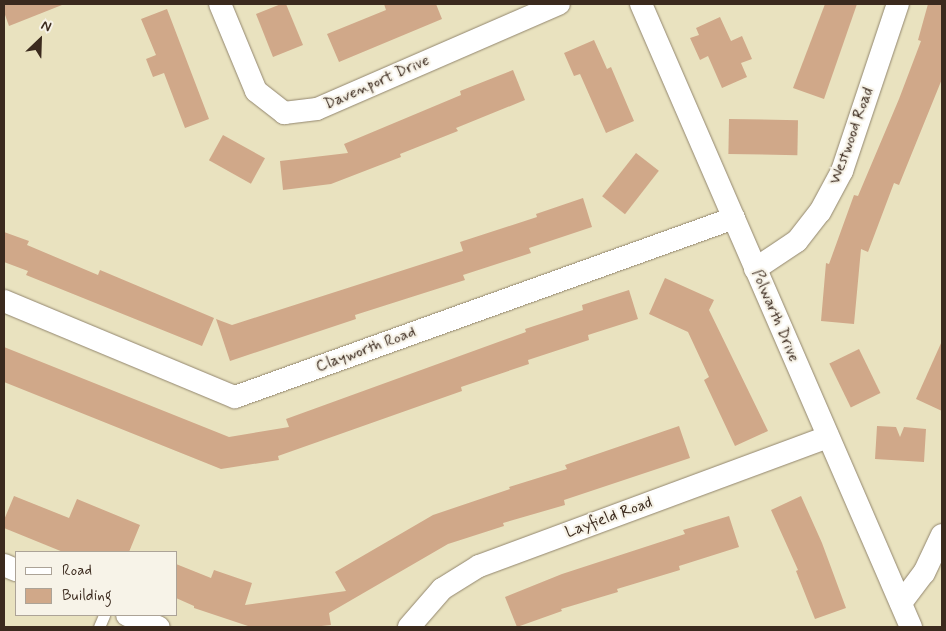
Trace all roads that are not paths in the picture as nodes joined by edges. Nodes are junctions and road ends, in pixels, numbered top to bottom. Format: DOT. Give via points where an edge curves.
graph roads {
  1 [pos="220,4"];
  2 [pos="559,4"];
  3 [pos="642,4"];
  4 [pos="898,4"];
  5 [pos="734,218"];
  6 [pos="755,269"];
  7 [pos="4,301"];
  8 [pos="828,438"];
  9 [pos="942,535"];
  10 [pos="901,603"];
  11 [pos="130,616"];
  12 [pos="159,627"];
  13 [pos="409,627"];
  14 [pos="911,627"];
  1 -- 2 [label="street, Davenport Drive" via="256,91 284,113 318,109"];
  3 -- 5 [label="street, Polwarth Drive"];
  4 -- 6 [label="street, Westwood Road" via="842,171 820,212 797,241"];
  5 -- 6 [label="street, Polwarth Drive"];
  5 -- 7 [label="street, Clayworth Road" via="235,397"];
  6 -- 8 [label="street, Polwarth Drive"];
  8 -- 10 [label="street, Polwarth Drive"];
  8 -- 13 [label="street, Layfield Road" via="479,566 442,589"];
  9 -- 10 [label="street" via="924,573"];
  10 -- 14 [label="street, Polwarth Drive"];
  11 -- 12 [label="street"];
}
